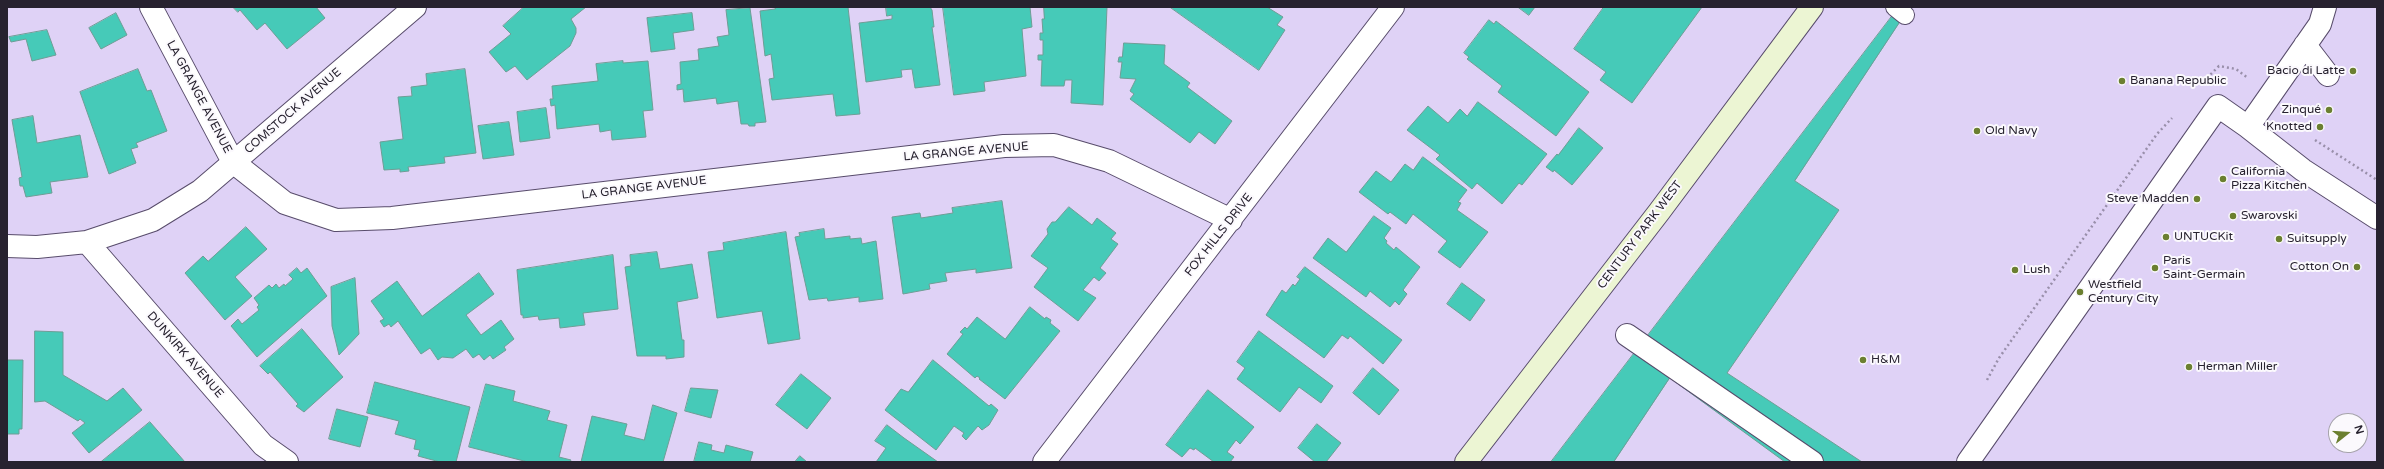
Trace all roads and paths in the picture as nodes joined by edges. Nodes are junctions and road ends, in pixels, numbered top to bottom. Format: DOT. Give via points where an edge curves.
graph roads {
  1 [pos="151,7"];
  2 [pos="415,7"];
  3 [pos="1393,7"];
  4 [pos="1812,7"];
  5 [pos="2325,7"];
  6 [pos="2306,45"];
  7 [pos="2236,70"];
  8 [pos="2328,75"];
  9 [pos="2255,83"];
  10 [pos="2248,127"];
  11 [pos="2308,135"];
  12 [pos="233,162"];
  13 [pos="2377,180"];
  14 [pos="2377,218"];
  15 [pos="1231,220"];
  16 [pos="87,242"];
  17 [pos="7,246"];
  18 [pos="1627,335"];
  19 [pos="288,462"];
  20 [pos="1044,462"];
  21 [pos="1466,462"];
  22 [pos="1812,462"];
  23 [pos="1968,462"];
  1 -- 12 [label="street, LA GRANGE AVENUE"];
  2 -- 12 [label="street, COMSTOCK AVENUE"];
  3 -- 15 [label="street, FOX HILLS DRIVE"];
  4 -- 21 [label="main road, CENTURY PARK WEST" via="1659,212"];
  5 -- 6 [label="street" via="2320,24"];
  6 -- 8 [label="street"];
  6 -- 10 [label="street"];
  7 -- 9 [label="path"];
  10 -- 14 [label="street" via="2302,170"];
  10 -- 23 [label="street" via="2218,106"];
  11 -- 13 [label="path"];
  12 -- 15 [label="street, LA GRANGE AVENUE" via="285,204 336,220 392,218 1004,146 1054,145 1109,161"];
  12 -- 16 [label="street, COMSTOCK AVENUE" via="200,191 153,220"];
  15 -- 20 [label="street, FOX HILLS DRIVE"];
  16 -- 17 [label="street, COMSTOCK AVENUE" via="37,247"];
  16 -- 19 [label="street, DUNKIRK AVENUE" via="263,445"];
  18 -- 22 [label="street"];
}
